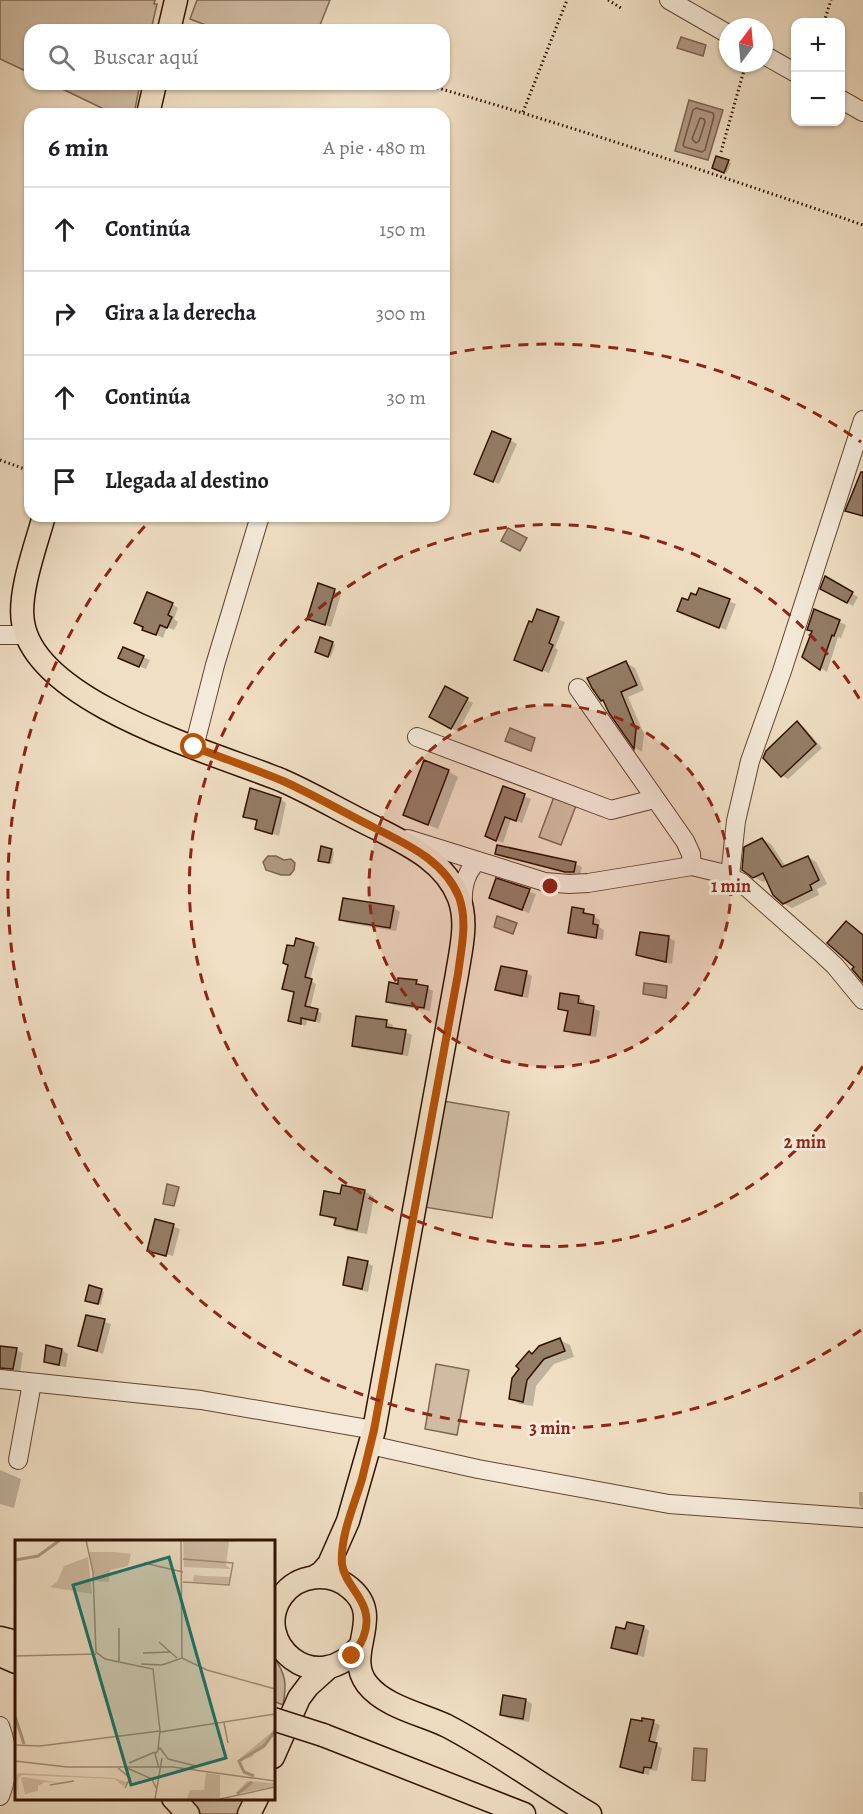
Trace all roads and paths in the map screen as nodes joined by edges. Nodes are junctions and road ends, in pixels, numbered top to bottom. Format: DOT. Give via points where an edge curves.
graph roads {
  1 [pos="176,0"];
  2 [pos="567,0"];
  3 [pos="608,0"];
  4 [pos="669,0"];
  5 [pos="831,0"];
  6 [pos="621,8"];
  7 [pos="825,18"];
  8 [pos="170,24"];
  9 [pos="719,29"];
  10 [pos="773,60"];
  11 [pos="743,72"];
  12 [pos="793,72"];
  13 [pos="154,90"];
  14 [pos="445,90"];
  15 [pos="845,102"];
  16 [pos="149,108"];
  17 [pos="523,112"];
  18 [pos="863,112"];
  19 [pos="721,152"];
  20 [pos="863,225"];
  21 [pos="863,420"];
  22 [pos="0,460"];
  23 [pos="24,469"];
  24 [pos="42,522"];
  25 [pos="258,522"];
  26 [pos="0,635"];
  27 [pos="26,635"];
  28 [pos="578,688"];
  29 [pos="417,737"];
  30 [pos="194,747"];
  31 [pos="654,799"];
  32 [pos="373,827"];
  33 [pos="477,861"];
  34 [pos="692,866"];
  35 [pos="730,876"];
  36 [pos="464,919"];
  37 [pos="863,1000"];
  38 [pos="0,1379"];
  39 [pos="32,1383"];
  40 [pos="372,1438"];
  41 [pos="18,1460"];
  42 [pos="863,1518"];
  43 [pos="348,1521"];
  44 [pos="314,1576"];
  45 [pos="352,1589"];
  46 [pos="277,1597"];
  47 [pos="0,1623"];
  48 [pos="15,1626"];
  49 [pos="0,1638"];
  50 [pos="15,1642"];
  51 [pos="361,1645"];
  52 [pos="283,1651"];
  53 [pos="0,1654"];
  54 [pos="15,1662"];
  55 [pos="328,1668"];
  56 [pos="274,1719"];
  57 [pos="0,1726"];
  58 [pos="276,1749"];
  59 [pos="0,1796"];
  60 [pos="175,1799"];
  61 [pos="256,1799"];
  62 [pos="188,1814"];
  63 [pos="249,1814"];
  64 [pos="524,1814"];
  65 [pos="590,1814"];
  1 -- 8 [label="main road"];
  2 -- 17 [label="path"];
  3 -- 6 [label="path"];
  4 -- 9 [label="street"];
  5 -- 7 [label="path"];
  10 -- 12 [label="street"];
  11 -- 19 [label="path"];
  13 -- 16 [label="main road"];
  14 -- 17 [label="path"];
  15 -- 18 [label="street"];
  17 -- 20 [label="path"];
  21 -- 35 [label="street" via="750,761 736,822"];
  22 -- 23 [label="path"];
  24 -- 27 [label="main road" via="22,601"];
  25 -- 30 [label="street"];
  26 -- 27 [label="street"];
  27 -- 30 [label="main road" via="50,668 88,699"];
  28 -- 31 [label="street"];
  29 -- 31 [label="street" via="611,810"];
  30 -- 32 [label="main road" via="282,781"];
  31 -- 34 [label="street" via="684,841"];
  32 -- 33 [label="street"];
  32 -- 36 [label="main road" via="407,844 437,866 459,898"];
  33 -- 34 [label="street" via="545,882 569,884"];
  33 -- 36 [label="street" via="467,872 462,900"];
  34 -- 35 [label="street"];
  35 -- 37 [label="street" via="820,952"];
  36 -- 40 [label="main road" via="458,974"];
  38 -- 39 [label="street"];
  39 -- 40 [label="street" via="201,1400"];
  39 -- 41 [label="street"];
  40 -- 42 [label="street" via="478,1469 669,1504"];
  40 -- 43 [label="main road"];
  43 -- 44 [label="main road" via="328,1564"];
  43 -- 45 [label="main road" via="342,1562"];
  44 -- 45 [label="main road" via="334,1579"];
  44 -- 46 [label="main road"];
  45 -- 51 [label="main road" via="362,1601 366,1616"];
  46 -- 52 [label="main road" via="274,1624"];
  47 -- 48 [label="main road"];
  49 -- 50 [label="main road"];
  51 -- 55 [label="main road" via="341,1664"];
  51 -- 65 [label="main road" via="360,1672 382,1698 447,1726"];
  52 -- 55 [label="main road" via="311,1668"];
  52 -- 58 [label="main road" via="291,1683"];
  53 -- 54 [label="main road"];
  55 -- 58 [label="main road" via="299,1698"];
  56 -- 64 [label="main road, bridge" via="396,1762"];
  57 -- 59 [label="street" via="8,1766"];
  60 -- 62 [label="main road"];
  61 -- 63 [label="main road"];
}
